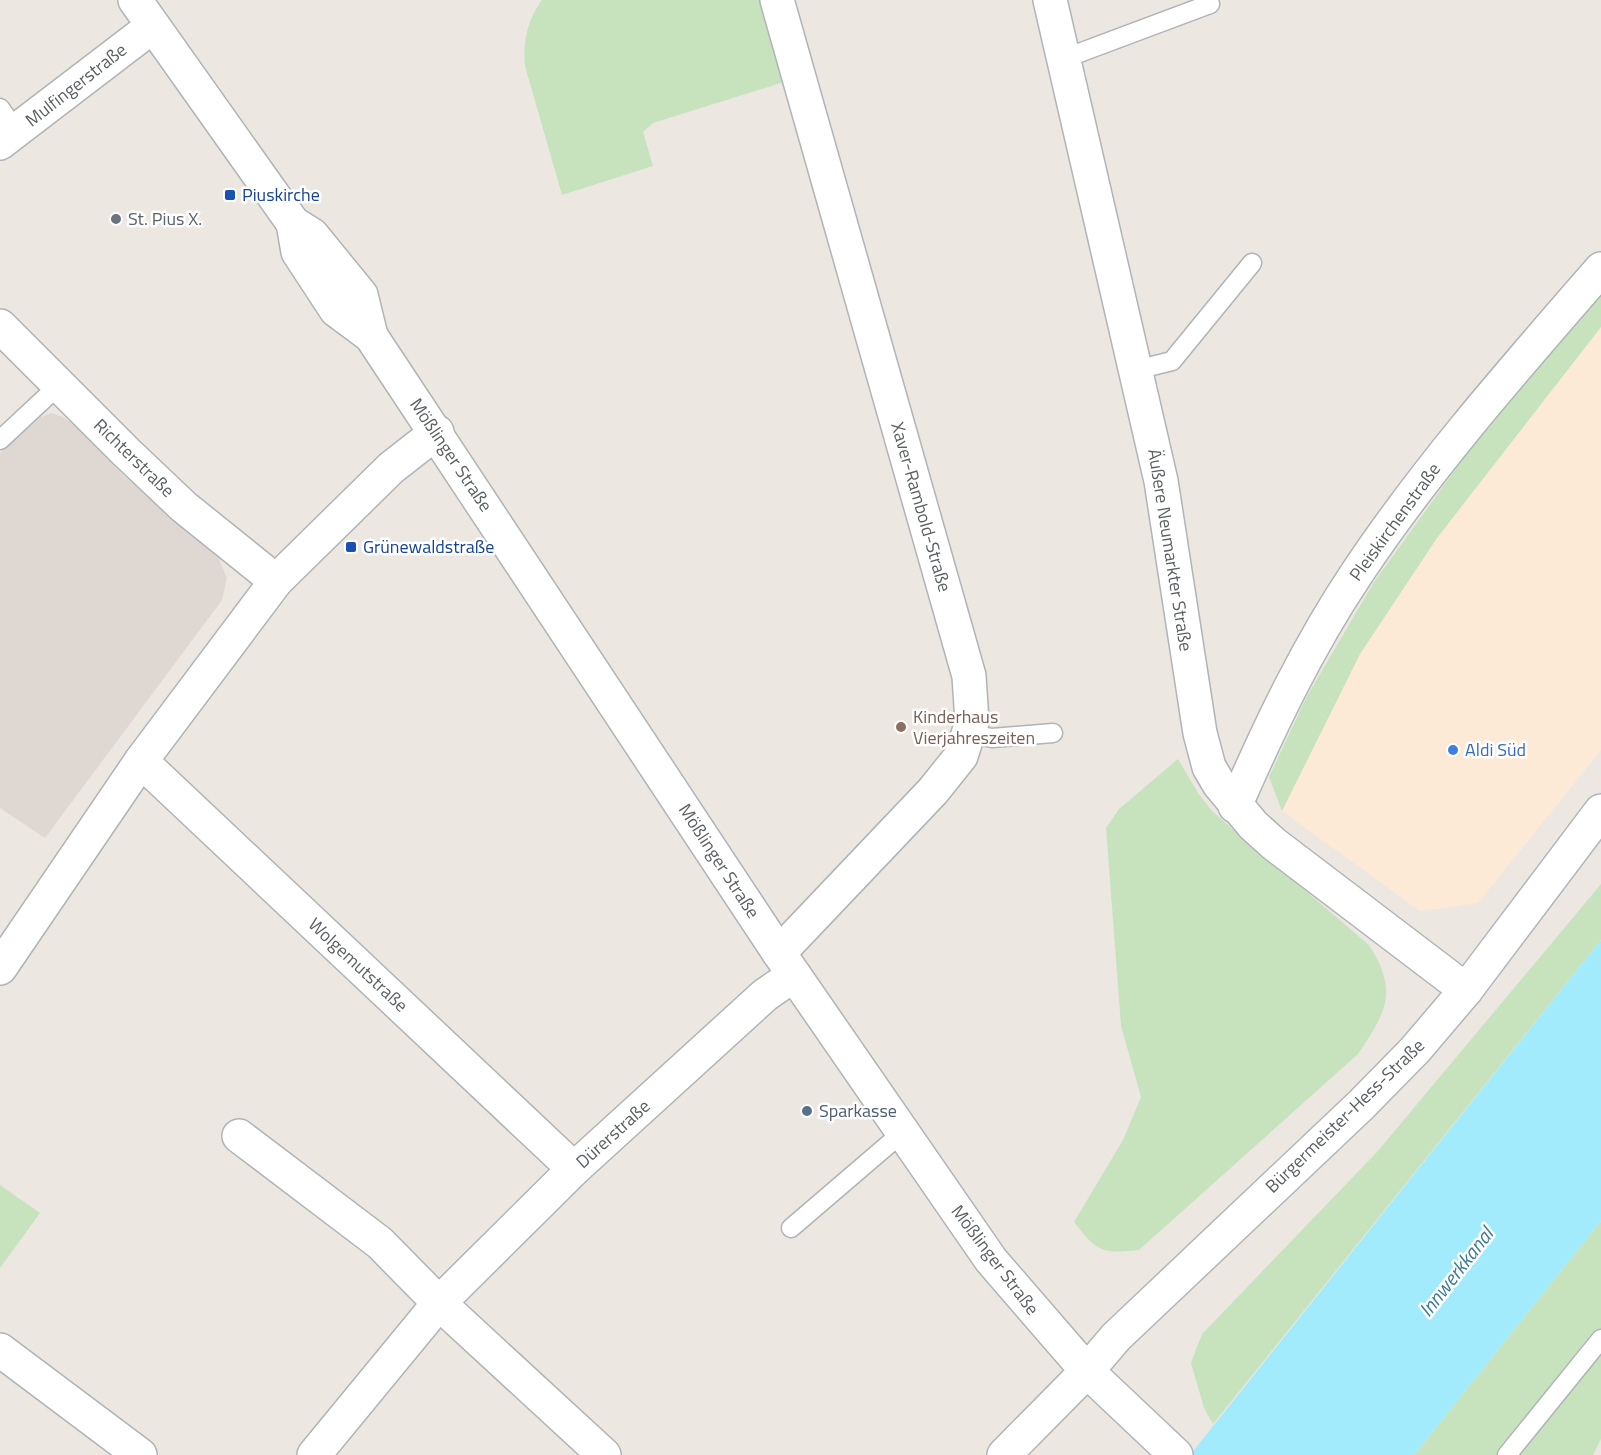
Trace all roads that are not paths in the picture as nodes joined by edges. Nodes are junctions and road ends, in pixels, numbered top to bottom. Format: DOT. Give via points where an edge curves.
graph roads {
  1 [pos="777,0"];
  2 [pos="1050,0"];
  3 [pos="1210,4"];
  4 [pos="144,13"];
  5 [pos="1063,59"];
  6 [pos="5,127"];
  7 [pos="1252,262"];
  8 [pos="1601,269"];
  9 [pos="0,326"];
  10 [pos="1136,370"];
  11 [pos="59,385"];
  12 [pos="437,432"];
  13 [pos="0,440"];
  14 [pos="276,581"];
  15 [pos="1053,733"];
  16 [pos="970,734"];
  17 [pos="141,761"];
  18 [pos="1235,806"];
  19 [pos="1601,811"];
  20 [pos="787,964"];
  21 [pos="0,968"];
  22 [pos="1466,990"];
  23 [pos="903,1132"];
  24 [pos="239,1136"];
  25 [pos="574,1169"];
  26 [pos="791,1228"];
  27 [pos="439,1303"];
  28 [pos="1601,1339"];
  29 [pos="0,1350"];
  30 [pos="1087,1371"];
  31 [pos="1172,1451"];
  32 [pos="130,1452"];
  33 [pos="314,1455"];
  34 [pos="604,1455"];
  35 [pos="1004,1455"];
  36 [pos="1507,1455"];
  1 -- 16 [label="street, Xaver-Rambold-Straße" via="969,676"];
  2 -- 5 [label="street, Äußere Neumarkter Straße"];
  3 -- 5 [label="lane"];
  4 -- 6 [label="street, Mulfingerstraße"];
  4 -- 12 [label="street, Mößlinger Straße" via="293,223 312,236 361,295 371,336"];
  5 -- 10 [label="street, Äußere Neumarkter Straße"];
  7 -- 10 [label="lane" via="1172,361"];
  8 -- 18 [label="street, Pleiskirchenstraße" via="1459,434 1356,574 1283,700"];
  9 -- 11 [label="street, Richterstraße"];
  10 -- 18 [label="street, Äußere Neumarkter Straße" via="1161,481 1203,749 1219,784"];
  11 -- 13 [label="lane"];
  11 -- 14 [label="street, Richterstraße" via="184,507"];
  12 -- 14 [label="street" via="391,468"];
  12 -- 20 [label="street, Mößlinger Straße"];
  14 -- 17 [label="street"];
  15 -- 16 [label="lane" via="992,738"];
  16 -- 20 [label="street, Xaver-Rambold-Straße" via="961,756"];
  17 -- 21 [label="street"];
  17 -- 25 [label="street, Wolgemutstraße"];
  18 -- 22 [label="street, Äußere Neumarkter Straße" via="1274,844"];
  19 -- 22 [label="street, Bürgermeister-Hess-Straße"];
  20 -- 23 [label="street, Mößlinger Straße"];
  20 -- 25 [label="street, Dürerstraße" via="765,995"];
  22 -- 30 [label="street, Bürgermeister-Hess-Straße" via="1361,1105 1116,1337"];
  23 -- 26 [label="lane"];
  23 -- 30 [label="street, Mößlinger Straße" via="991,1260"];
  24 -- 27 [label="street" via="380,1243"];
  25 -- 27 [label="street, Dürerstraße"];
  27 -- 33 [label="street, Dürerstraße"];
  27 -- 34 [label="street"];
  28 -- 36 [label="lane"];
  29 -- 32 [label="street"];
  30 -- 31 [label="street, Mößlinger Straße"];
  30 -- 35 [label="street, Bürgermeister-Hess-Straße"];
}
